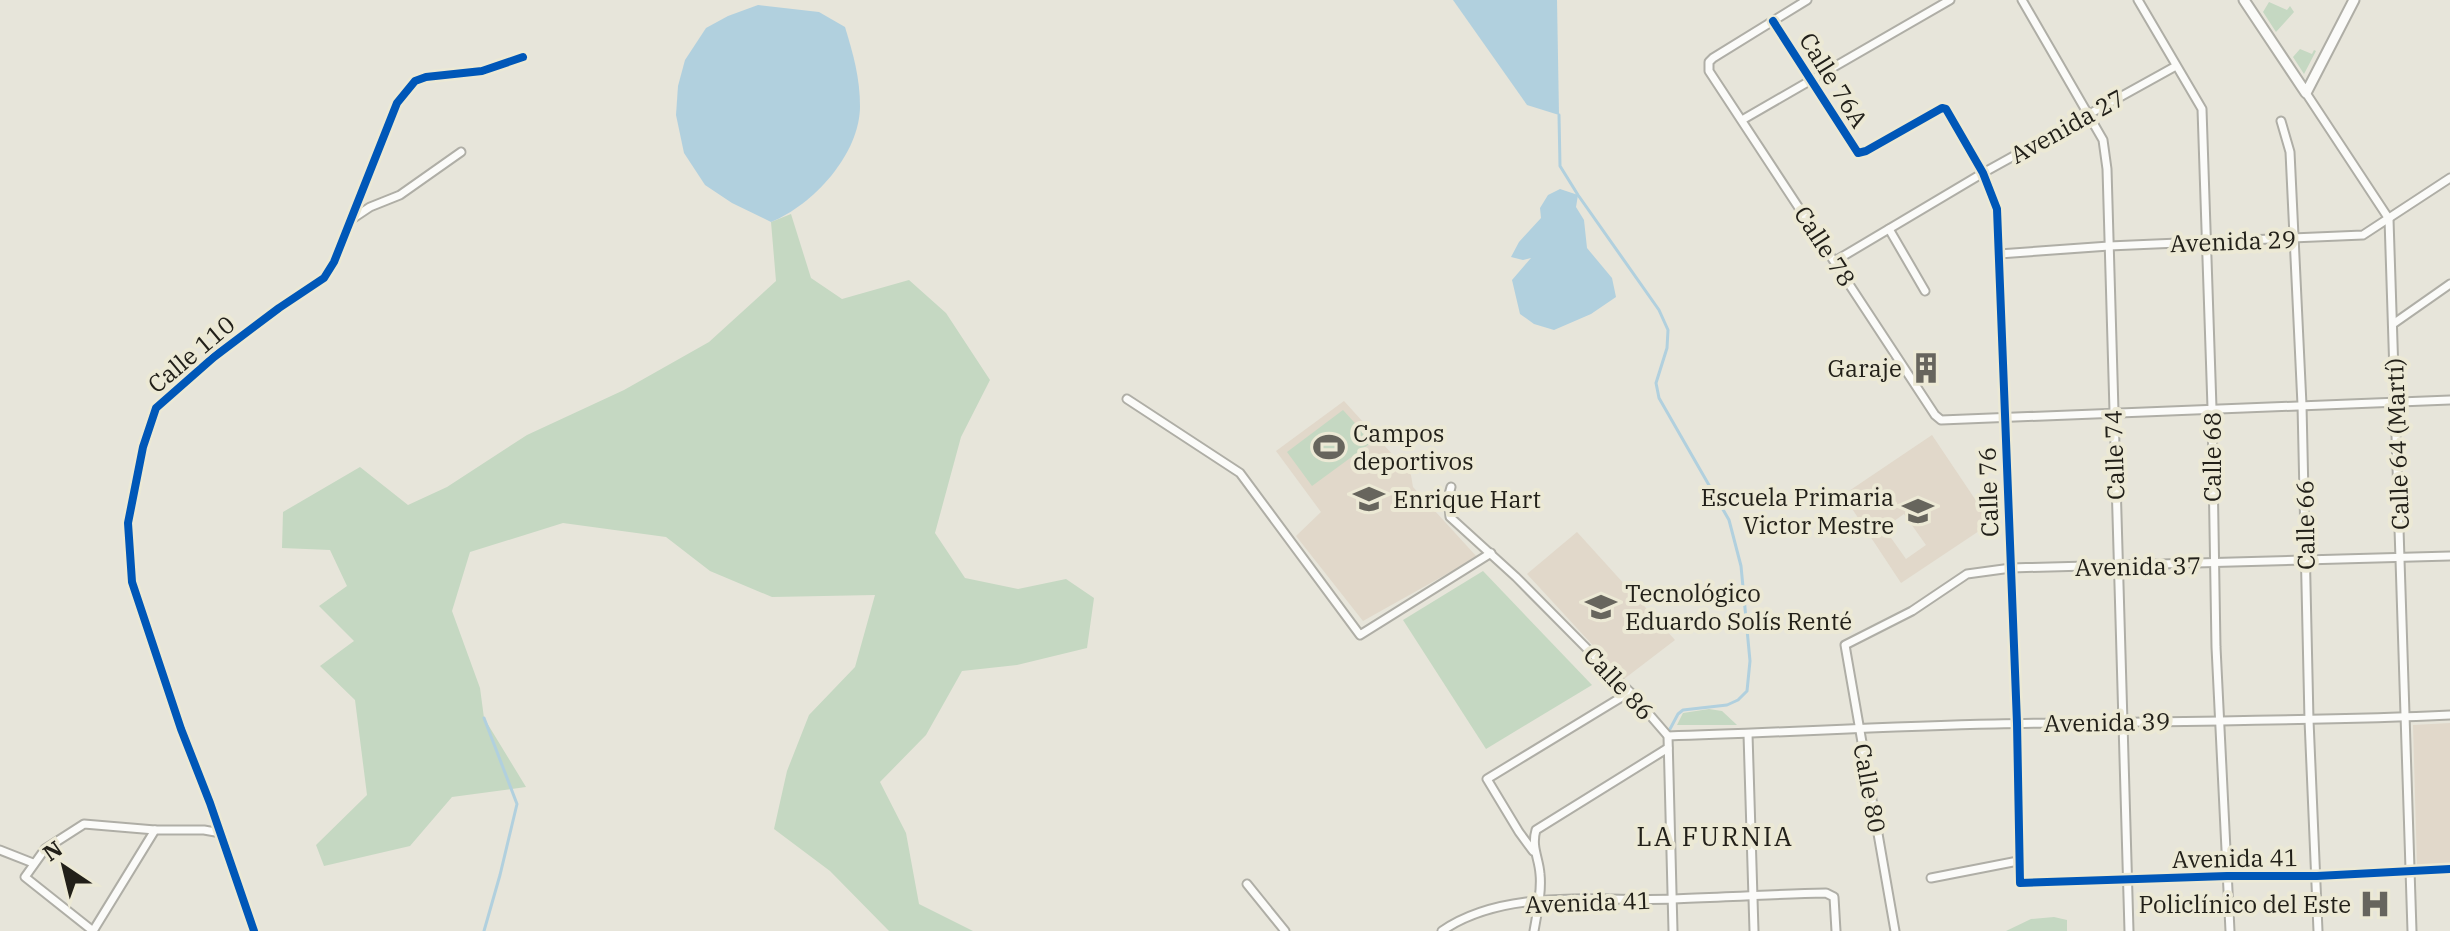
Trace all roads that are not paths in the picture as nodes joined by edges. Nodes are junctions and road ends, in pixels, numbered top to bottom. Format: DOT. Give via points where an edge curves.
graph roads {
  1 [pos="1807,0"];
  2 [pos="1950,0"];
  3 [pos="2022,0"];
  4 [pos="2138,0"];
  5 [pos="2244,0"];
  6 [pos="2354,0"];
  7 [pos="1773,21"];
  8 [pos="523,57"];
  9 [pos="2176,66"];
  10 [pos="1809,80"];
  11 [pos="2306,93"];
  12 [pos="1949,111"];
  13 [pos="2088,113"];
  14 [pos="1742,120"];
  15 [pos="2281,121"];
  16 [pos="461,152"];
  17 [pos="1983,173"];
  18 [pos="2450,178"];
  19 [pos="2389,219"];
  20 [pos="350,220"];
  21 [pos="1889,229"];
  22 [pos="2294,238"];
  23 [pos="2207,241"];
  24 [pos="2109,246"];
  25 [pos="1999,254"];
  26 [pos="1835,261"];
  27 [pos="2450,284"];
  28 [pos="1925,291"];
  29 [pos="2393,324"];
  30 [pos="1127,399"];
  31 [pos="2450,400"];
  32 [pos="2395,402"];
  33 [pos="2302,405"];
  34 [pos="2212,408"];
  35 [pos="2113,413"];
  36 [pos="2004,418"];
  37 [pos="1451,487"];
  38 [pos="1491,553"];
  39 [pos="2450,556"];
  40 [pos="2401,559"];
  41 [pos="2306,561"];
  42 [pos="2213,564"];
  43 [pos="2118,566"];
  44 [pos="2011,568"];
  45 [pos="1845,645"];
  46 [pos="1630,692"];
  47 [pos="2450,715"];
  48 [pos="2406,717"];
  49 [pos="2221,719"];
  50 [pos="2309,720"];
  51 [pos="2122,722"];
  52 [pos="2017,723"];
  53 [pos="1860,727"];
  54 [pos="1748,734"];
  55 [pos="1668,736"];
  56 [pos="1668,748"];
  57 [pos="155,830"];
  58 [pos="221,833"];
  59 [pos="0,850"];
  60 [pos="1535,853"];
  61 [pos="2018,861"];
  62 [pos="33,863"];
  63 [pos="2450,869"];
  64 [pos="2411,871"];
  65 [pos="2227,876"];
  66 [pos="2317,876"];
  67 [pos="1931,878"];
  68 [pos="2127,881"];
  69 [pos="2020,883"];
  70 [pos="1247,884"];
  71 [pos="1753,894"];
  72 [pos="1672,899"];
  73 [pos="1538,900"];
  74 [pos="93,931"];
  75 [pos="254,931"];
  76 [pos="1285,931"];
  77 [pos="1442,931"];
  78 [pos="1534,931"];
  79 [pos="1673,931"];
  80 [pos="1754,931"];
  81 [pos="1836,931"];
  82 [pos="1895,931"];
  83 [pos="2129,931"];
  84 [pos="2230,931"];
  85 [pos="2318,931"];
  86 [pos="2412,931"];
  1 -- 7 [label="street"];
  2 -- 10 [label="street"];
  3 -- 13 [label="street, Calle 74"];
  4 -- 9 [label="street, Calle 68"];
  5 -- 11 [label="street"];
  6 -- 11 [label="street"];
  7 -- 10 [label="street, Calle 76A"];
  7 -- 14 [label="street, Calle 78" via="1709,62 1709,71"];
  8 -- 20 [label="street, Calle 110" via="482,71 415,81 397,103"];
  9 -- 13 [label="street, Avenida 27"];
  9 -- 23 [label="street, Calle 68" via="2202,109"];
  10 -- 12 [label="street, Calle 76A" via="1858,153 1942,108"];
  10 -- 14 [label="street"];
  11 -- 19 [label="street"];
  12 -- 17 [label="street, Calle 76"];
  13 -- 17 [label="street, Avenida 27"];
  13 -- 24 [label="street, Calle 74" via="2103,140"];
  14 -- 26 [label="street, Calle 78"];
  15 -- 22 [label="street, Calle 66" via="2290,152"];
  16 -- 20 [label="street" via="400,195"];
  17 -- 21 [label="street, Avenida 27"];
  17 -- 25 [label="street, Calle 76" via="1997,209"];
  18 -- 19 [label="street, Avenida 29"];
  19 -- 22 [label="street, Avenida 29" via="2363,235"];
  19 -- 29 [label="street, Calle 64 (Martí)"];
  20 -- 58 [label="street, Calle 110" via="324,278 214,357 156,408 130,503 132,582"];
  21 -- 26 [label="street, Avenida 27"];
  21 -- 28 [label="street"];
  22 -- 23 [label="street, Avenida 29"];
  22 -- 33 [label="street, Calle 66"];
  23 -- 24 [label="street, Avenida 29"];
  23 -- 34 [label="street, Calle 68"];
  24 -- 25 [label="street, Avenida 29"];
  24 -- 35 [label="street, Calle 74"];
  25 -- 36 [label="street, Calle 76"];
  26 -- 36 [label="street, Calle 78" via="1935,415 1941,420"];
  27 -- 29 [label="street"];
  29 -- 32 [label="street, Calle 64 (Martí)"];
  30 -- 38 [label="street" via="1240,473 1360,635"];
  31 -- 32 [label="street"];
  32 -- 33 [label="street"];
  32 -- 40 [label="street, Calle 64 (Martí)"];
  33 -- 34 [label="street"];
  33 -- 41 [label="street, Calle 66"];
  34 -- 35 [label="street"];
  34 -- 42 [label="street, Calle 68"];
  35 -- 36 [label="street"];
  35 -- 43 [label="street, Calle 74"];
  36 -- 44 [label="street, Calle 76"];
  37 -- 38 [label="street, Calle 86" via="1450,517"];
  38 -- 46 [label="street, Calle 86"];
  39 -- 40 [label="street, Avenida 37"];
  40 -- 41 [label="street, Avenida 37"];
  40 -- 48 [label="street, Calle 64 (Martí)"];
  41 -- 42 [label="street, Avenida 37"];
  41 -- 50 [label="street, Calle 66"];
  42 -- 43 [label="street, Avenida 37"];
  42 -- 49 [label="street, Calle 68"];
  43 -- 44 [label="street, Avenida 37"];
  43 -- 51 [label="street, Calle 74"];
  44 -- 45 [label="street, Avenida 37" via="1967,574 1912,611"];
  44 -- 52 [label="street, Calle 76"];
  45 -- 53 [label="street, Calle 80"];
  46 -- 55 [label="street, Calle 86"];
  46 -- 60 [label="street" via="1487,779"];
  47 -- 48 [label="street, Avenida 39"];
  48 -- 50 [label="street, Avenida 39"];
  48 -- 64 [label="street, Calle 64 (Martí)"];
  49 -- 50 [label="street, Avenida 39"];
  49 -- 51 [label="street, Avenida 39"];
  49 -- 65 [label="street, Calle 68"];
  50 -- 66 [label="street, Calle 66"];
  51 -- 52 [label="street, Avenida 39"];
  51 -- 68 [label="street, Calle 74"];
  52 -- 53 [label="street, Avenida 39"];
  52 -- 61 [label="street, Calle 76"];
  53 -- 54 [label="street, Avenida 39"];
  53 -- 82 [label="street, Calle 80"];
  54 -- 55 [label="street, Avenida 39"];
  54 -- 71 [label="street"];
  55 -- 56 [label="street, Calle 86"];
  56 -- 60 [label="street" via="1536,830"];
  56 -- 72 [label="street, Calle 86"];
  57 -- 58 [label="street"];
  57 -- 62 [label="street" via="84,824"];
  57 -- 74 [label="street"];
  58 -- 75 [label="street, Calle 110"];
  59 -- 62 [label="street"];
  60 -- 73 [label="street" via="1541,873"];
  61 -- 67 [label="street"];
  61 -- 69 [label="street, Calle 76"];
  62 -- 74 [label="street" via="25,877"];
  63 -- 64 [label="street, Avenida 41"];
  64 -- 66 [label="street, Avenida 41"];
  64 -- 86 [label="street, Calle 64 (Martí)"];
  65 -- 66 [label="street, Avenida 41"];
  65 -- 68 [label="street, Avenida 41"];
  65 -- 84 [label="street, Calle 68"];
  66 -- 85 [label="street, Calle 66"];
  68 -- 69 [label="street, Avenida 41"];
  68 -- 83 [label="street, Calle 74"];
  70 -- 76 [label="street"];
  71 -- 72 [label="street, Avenida 41"];
  71 -- 80 [label="street"];
  71 -- 81 [label="street, Avenida 41" via="1826,893 1834,897"];
  72 -- 73 [label="street, Avenida 41"];
  72 -- 79 [label="street, Calle 86"];
  73 -- 77 [label="street, Avenida 41" via="1485,910"];
  73 -- 78 [label="street"];
}
